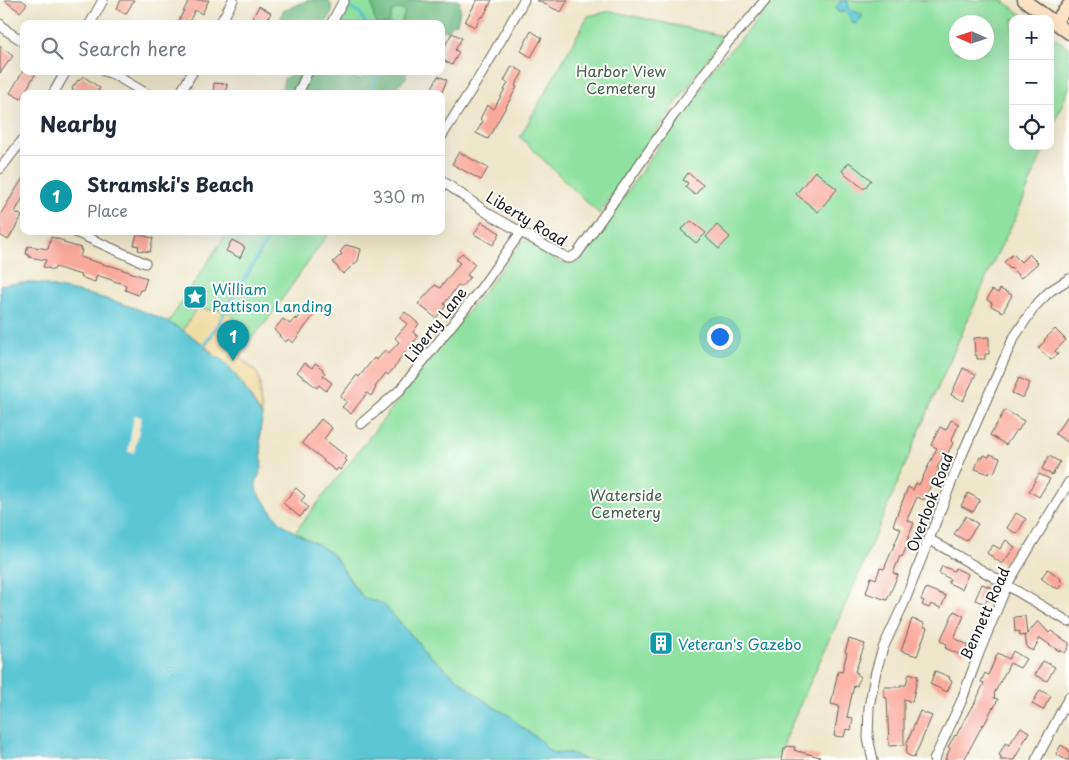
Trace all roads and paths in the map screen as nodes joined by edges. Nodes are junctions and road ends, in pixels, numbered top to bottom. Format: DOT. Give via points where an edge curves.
graph roads {
  1 [pos="103,0"];
  2 [pos="233,0"];
  3 [pos="344,0"];
  4 [pos="524,0"];
  5 [pos="765,0"];
  6 [pos="1024,0"];
  7 [pos="1069,5"];
  8 [pos="92,20"];
  9 [pos="222,20"];
  10 [pos="333,20"];
  11 [pos="1055,22"];
  12 [pos="0,24"];
  13 [pos="1069,33"];
  14 [pos="20,39"];
  15 [pos="64,75"];
  16 [pos="115,75"];
  17 [pos="191,75"];
  18 [pos="306,75"];
  19 [pos="55,90"];
  20 [pos="140,90"];
  21 [pos="182,90"];
  22 [pos="300,90"];
  23 [pos="445,131"];
  24 [pos="20,143"];
  25 [pos="0,169"];
  26 [pos="445,183"];
  27 [pos="521,232"];
  28 [pos="82,235"];
  29 [pos="145,263"];
  30 [pos="1069,279"];
  31 [pos="361,424"];
  32 [pos="1069,482"];
  33 [pos="929,539"];
  34 [pos="1008,585"];
  35 [pos="1069,622"];
  36 [pos="1069,697"];
  37 [pos="873,760"];
  38 [pos="934,760"];
  39 [pos="1036,760"];
  1 -- 8 [label="street"];
  2 -- 9 [label="street"];
  3 -- 10 [label="street"];
  4 -- 23 [label="street"];
  5 -- 27 [label="street, Liberty Road" via="728,42 673,116 577,254 567,258"];
  6 -- 11 [label="main road"];
  7 -- 11 [label="main road"];
  11 -- 13 [label="main road"];
  12 -- 14 [label="street"];
  15 -- 19 [label="street"];
  16 -- 20 [label="street"];
  17 -- 21 [label="street"];
  18 -- 22 [label="street"];
  24 -- 25 [label="street"];
  26 -- 27 [label="street, Liberty Road"];
  27 -- 31 [label="street, Liberty Lane" via="479,291 405,383"];
  28 -- 29 [label="street"];
  30 -- 33 [label="street, Overlook Road" via="1035,306 1013,339"];
  32 -- 34 [label="street, Bennett Road"];
  33 -- 34 [label="street"];
  33 -- 37 [label="street, Overlook Road" via="876,671 868,738"];
  34 -- 35 [label="street"];
  34 -- 38 [label="street, Bennett Road"];
  36 -- 39 [label="street"];
}
